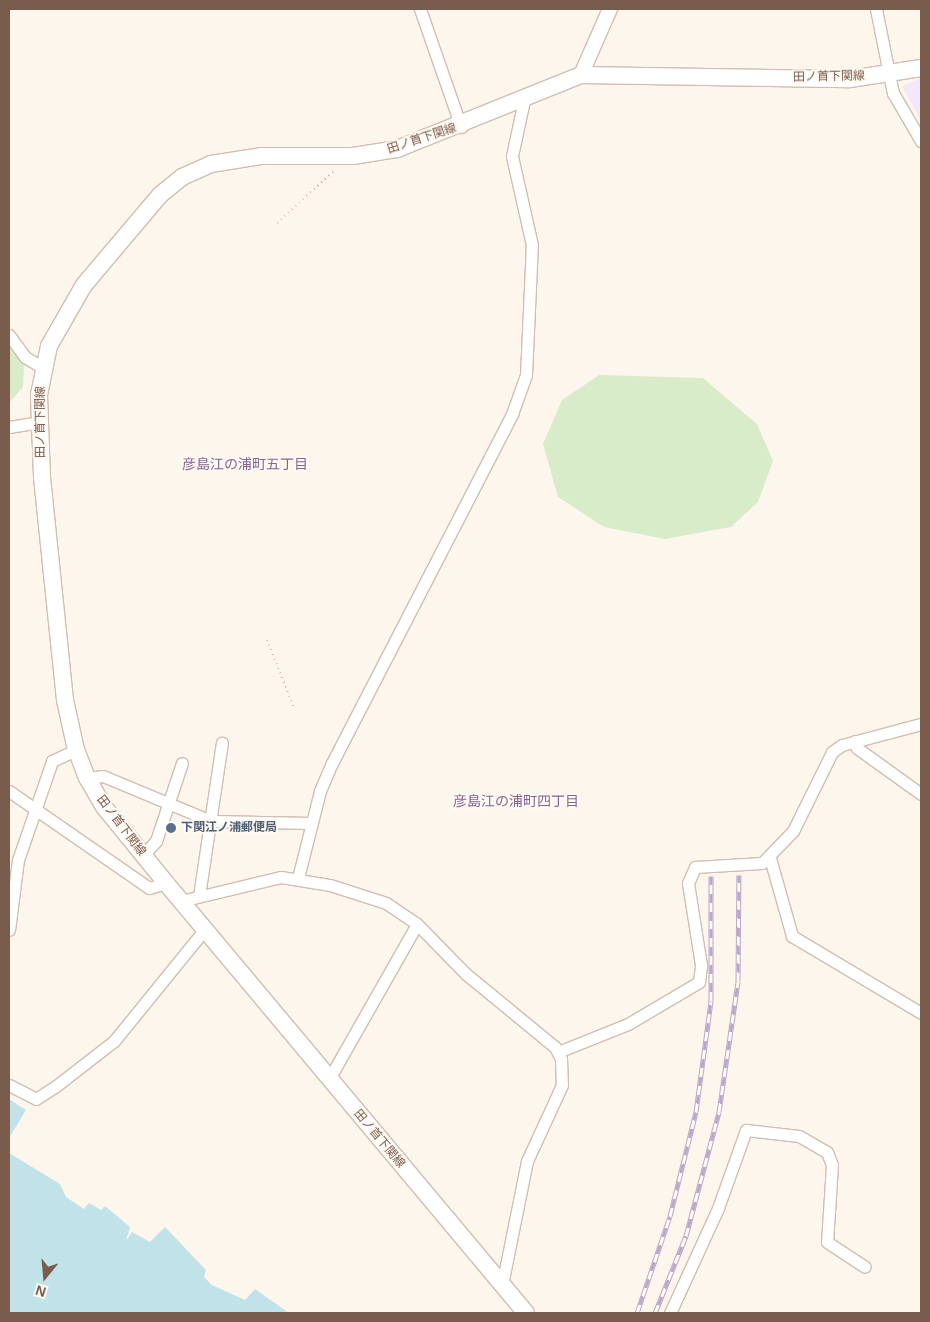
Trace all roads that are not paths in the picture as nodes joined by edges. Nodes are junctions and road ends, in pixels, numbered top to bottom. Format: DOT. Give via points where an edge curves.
graph roads {
  1 [pos="420,9"];
  2 [pos="610,9"];
  3 [pos="876,9"];
  4 [pos="921,68"];
  5 [pos="889,74"];
  6 [pos="581,75"];
  7 [pos="524,100"];
  8 [pos="461,127"];
  9 [pos="921,141"];
  10 [pos="9,335"];
  11 [pos="42,368"];
  12 [pos="39,422"];
  13 [pos="9,427"];
  14 [pos="921,724"];
  15 [pos="855,741"];
  16 [pos="222,743"];
  17 [pos="76,750"];
  18 [pos="182,762"];
  19 [pos="88,778"];
  20 [pos="9,791"];
  21 [pos="921,794"];
  22 [pos="168,803"];
  23 [pos="37,812"];
  24 [pos="211,821"];
  25 [pos="312,823"];
  26 [pos="143,855"];
  27 [pos="770,858"];
  28 [pos="298,878"];
  29 [pos="166,883"];
  30 [pos="199,896"];
  31 [pos="181,901"];
  32 [pos="417,924"];
  33 [pos="205,929"];
  34 [pos="9,930"];
  35 [pos="921,1012"];
  36 [pos="558,1052"];
  37 [pos="329,1079"];
  38 [pos="9,1085"];
  39 [pos="865,1267"];
  40 [pos="502,1285"];
  41 [pos="526,1313"];
  42 [pos="670,1313"];
  1 -- 8 [label="street"];
  2 -- 6 [label="street"];
  3 -- 5 [label="street"];
  4 -- 5 [label="main road, 田ノ首下関線"];
  5 -- 6 [label="main road, 田ノ首下関線" via="850,78"];
  5 -- 9 [label="street" via="893,93"];
  6 -- 7 [label="main road, 田ノ首下関線"];
  7 -- 8 [label="main road, 田ノ首下関線"];
  7 -- 25 [label="street" via="512,156 532,245 526,375 509,421 332,763"];
  8 -- 11 [label="main road, 田ノ首下関線" via="373,153 241,158 182,177 160,195 84,285 57,328"];
  10 -- 11 [label="street" via="24,356"];
  11 -- 12 [label="main road, 田ノ首下関線"];
  12 -- 13 [label="street"];
  12 -- 17 [label="main road, 田ノ首下関線" via="65,700"];
  14 -- 15 [label="street"];
  15 -- 21 [label="street" via="857,748"];
  15 -- 27 [label="street" via="842,745 823,764 803,814"];
  16 -- 24 [label="street"];
  17 -- 19 [label="main road, 田ノ首下関線"];
  17 -- 23 [label="street" via="52,761"];
  18 -- 22 [label="street"];
  19 -- 22 [label="street" via="103,776"];
  19 -- 26 [label="main road, 田ノ首下関線" via="104,806"];
  20 -- 23 [label="street"];
  22 -- 24 [label="street"];
  22 -- 26 [label="street" via="156,841"];
  23 -- 29 [label="street" via="149,888"];
  23 -- 34 [label="street" via="18,860"];
  24 -- 25 [label="street"];
  24 -- 30 [label="street"];
  25 -- 28 [label="street"];
  26 -- 29 [label="main road, 田ノ首下関線"];
  27 -- 35 [label="street" via="792,936"];
  27 -- 36 [label="street" via="762,863 695,867 688,883 701,965 699,982 628,1024"];
  28 -- 30 [label="street" via="261,879"];
  28 -- 32 [label="street" via="374,898"];
  29 -- 31 [label="main road, 田ノ首下関線"];
  30 -- 31 [label="street"];
  31 -- 33 [label="main road, 田ノ首下関線"];
  32 -- 36 [label="street" via="466,974"];
  32 -- 37 [label="street"];
  33 -- 37 [label="main road, 田ノ首下関線"];
  33 -- 38 [label="street" via="114,1041 36,1099"];
  36 -- 40 [label="street" via="562,1085 527,1161"];
  37 -- 40 [label="main road, 田ノ首下関線"];
  39 -- 42 [label="street" via="827,1242 832,1165 827,1152 799,1136 746,1130 718,1208"];
  40 -- 41 [label="main road, 田ノ首下関線"];
}
